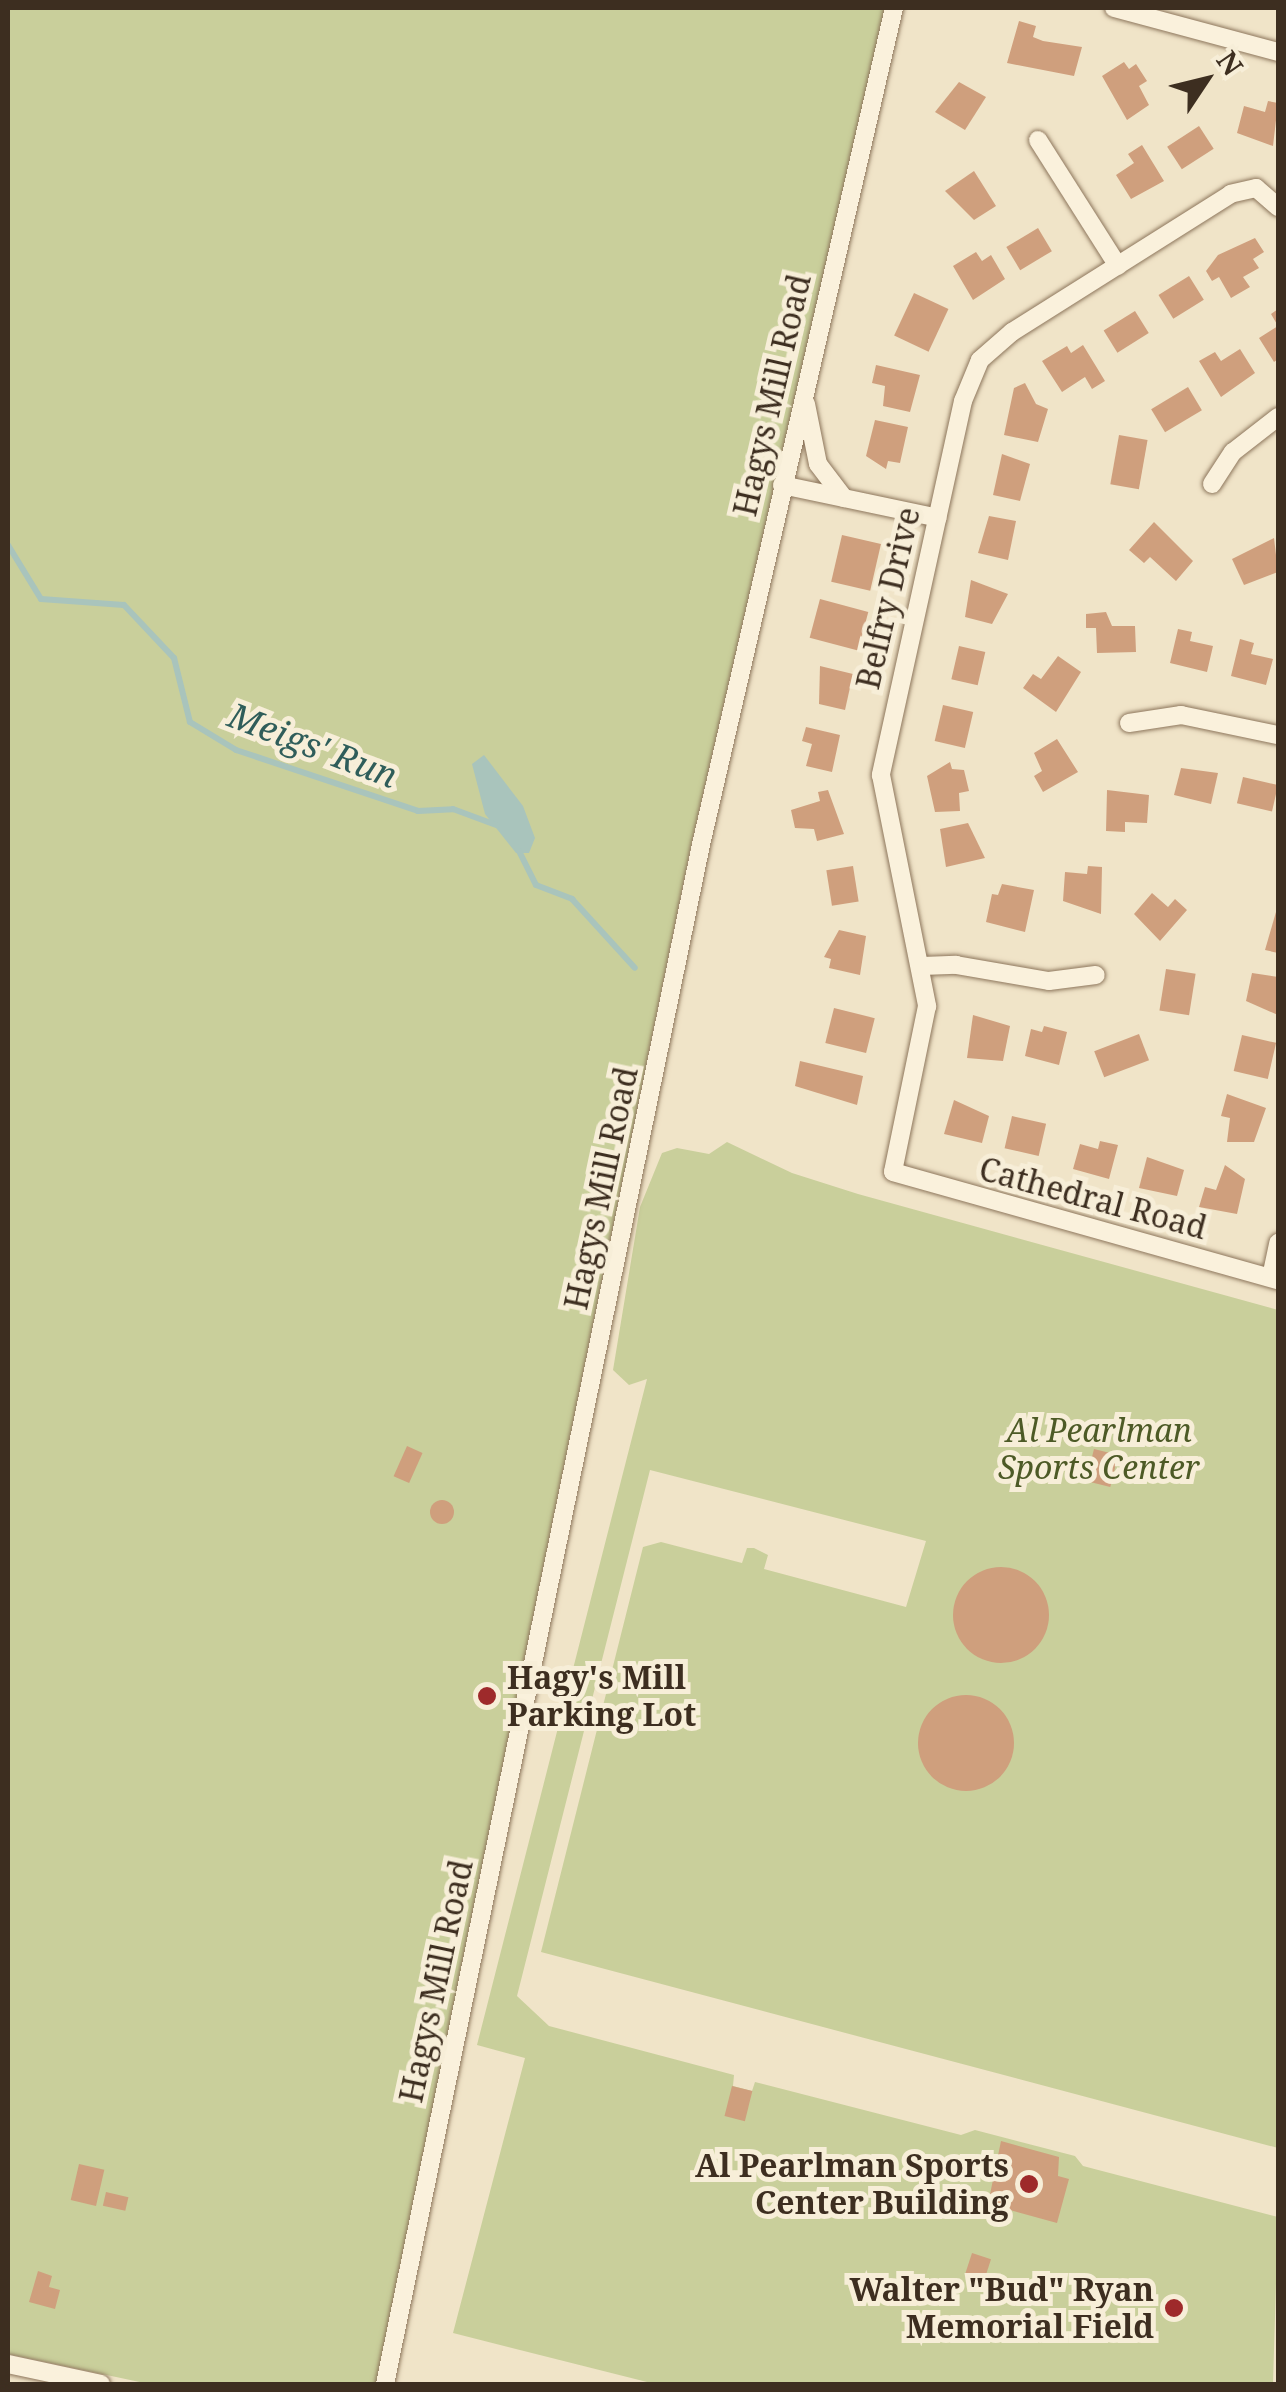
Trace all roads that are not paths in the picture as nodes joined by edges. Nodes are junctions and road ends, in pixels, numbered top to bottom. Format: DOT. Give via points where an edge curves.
graph roads {
  1 [pos="894,8"];
  2 [pos="1114,8"];
  3 [pos="1278,52"];
  4 [pos="1038,140"];
  5 [pos="1278,207"];
  6 [pos="1118,266"];
  7 [pos="804,397"];
  8 [pos="1278,418"];
  9 [pos="782,484"];
  10 [pos="1212,484"];
  11 [pos="845,498"];
  12 [pos="938,518"];
  13 [pos="1128,723"];
  14 [pos="1278,735"];
  15 [pos="922,966"];
  16 [pos="1096,975"];
  17 [pos="893,1172"];
  18 [pos="1278,1243"];
  19 [pos="1275,1278"];
  20 [pos="8,2364"];
  21 [pos="101,2384"];
  22 [pos="385,2384"];
  1 -- 7 [label="street, Hagys Mill Road"];
  2 -- 3 [label="street"];
  4 -- 6 [label="street"];
  5 -- 6 [label="street, Belfry Drive" via="1256,188 1232,194"];
  6 -- 12 [label="street, Belfry Drive" via="1012,332 980,360 967,384"];
  7 -- 9 [label="street, Hagys Mill Road"];
  7 -- 11 [label="street" via="818,464"];
  8 -- 10 [label="street" via="1233,452"];
  9 -- 11 [label="street"];
  9 -- 22 [label="street, Hagys Mill Road" via="704,832"];
  11 -- 12 [label="street"];
  12 -- 15 [label="street, Belfry Drive" via="881,776"];
  13 -- 14 [label="street" via="1181,715"];
  15 -- 16 [label="street" via="956,965 1049,982"];
  15 -- 17 [label="street, Belfry Drive" via="925,1018"];
  17 -- 19 [label="street, Cathedral Road"];
  18 -- 19 [label="street"];
  20 -- 21 [label="street"];
}
